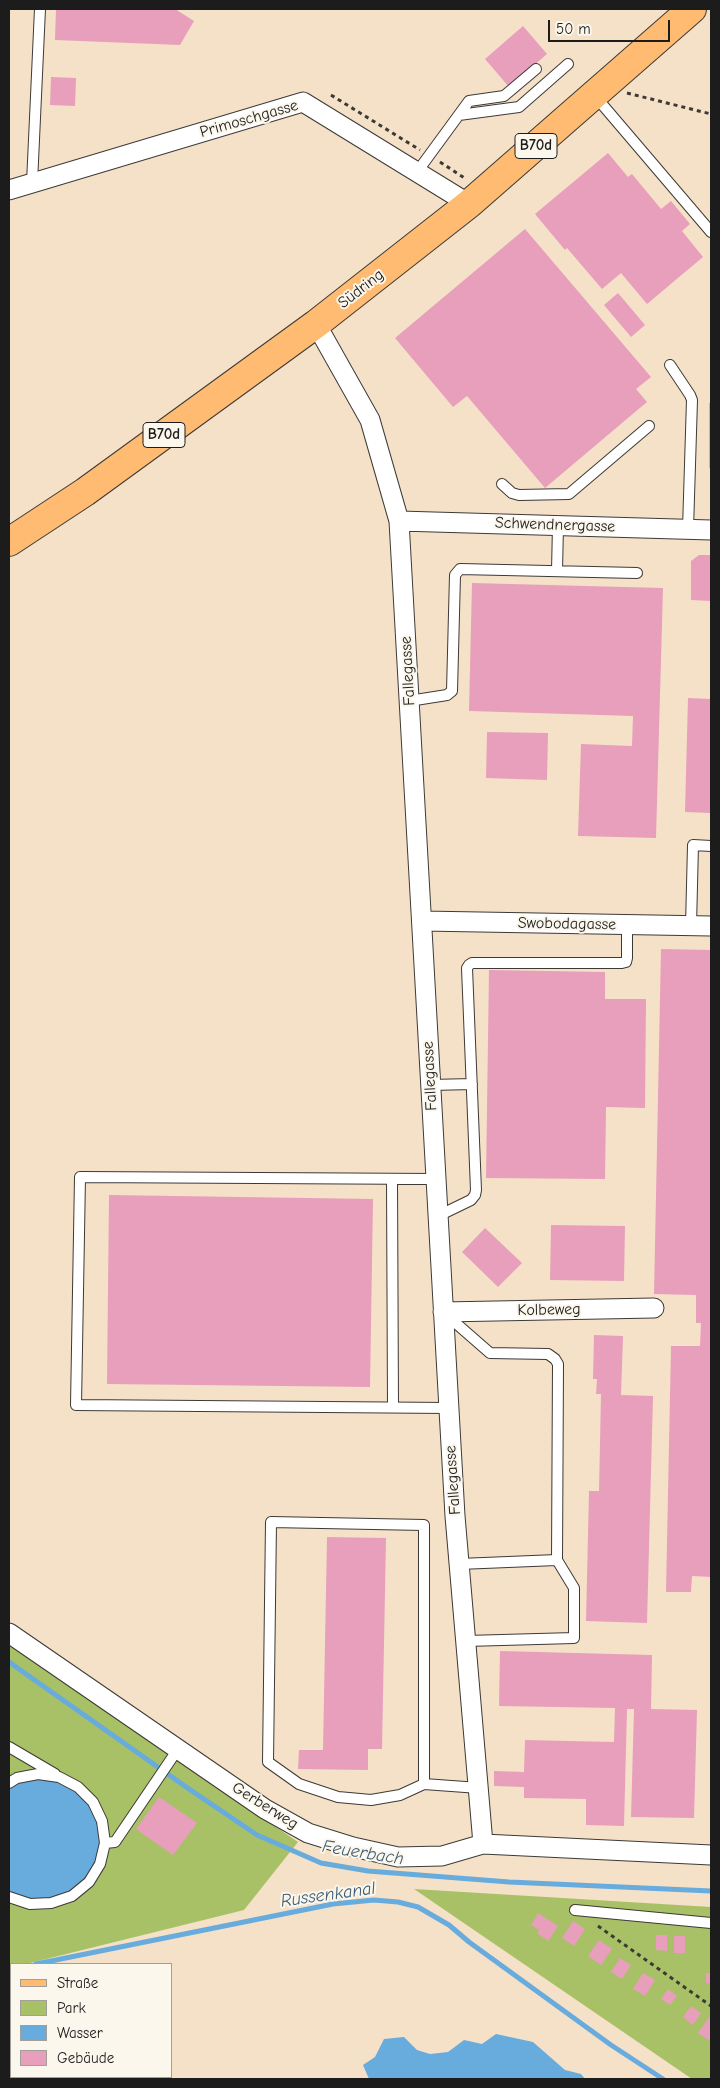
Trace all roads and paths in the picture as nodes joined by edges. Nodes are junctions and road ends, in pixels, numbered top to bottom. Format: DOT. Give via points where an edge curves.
graph roads {
  1 [pos="40,9"];
  2 [pos="692,9"];
  3 [pos="568,64"];
  4 [pos="536,69"];
  5 [pos="599,91"];
  6 [pos="331,95"];
  7 [pos="459,114"];
  8 [pos="711,114"];
  9 [pos="429,156"];
  10 [pos="417,172"];
  11 [pos="32,183"];
  12 [pos="9,190"];
  13 [pos="468,192"];
  14 [pos="711,232"];
  15 [pos="316,324"];
  16 [pos="670,365"];
  17 [pos="649,426"];
  18 [pos="502,484"];
  19 [pos="399,521"];
  20 [pos="558,525"];
  21 [pos="688,529"];
  22 [pos="711,530"];
  23 [pos="9,542"];
  24 [pos="557,571"];
  25 [pos="637,573"];
  26 [pos="410,701"];
  27 [pos="711,846"];
  28 [pos="422,922"];
  29 [pos="627,924"];
  30 [pos="692,926"];
  31 [pos="711,926"];
  32 [pos="472,1084"];
  33 [pos="431,1086"];
  34 [pos="392,1179"];
  35 [pos="436,1179"];
  36 [pos="438,1216"];
  37 [pos="654,1308"];
  38 [pos="443,1312"];
  39 [pos="393,1407"];
  40 [pos="448,1408"];
  41 [pos="557,1560"];
  42 [pos="459,1564"];
  43 [pos="9,1633"];
  44 [pos="466,1641"];
  45 [pos="9,1747"];
  46 [pos="174,1755"];
  47 [pos="59,1777"];
  48 [pos="9,1782"];
  49 [pos="424,1784"];
  50 [pos="478,1788"];
  51 [pos="105,1843"];
  52 [pos="484,1844"];
  53 [pos="711,1856"];
  54 [pos="9,1897"];
  55 [pos="575,1910"];
  56 [pos="711,1923"];
  57 [pos="711,2006"];
  1 -- 11 [label="lane"];
  2 -- 5 [label="main road, Südring / B70d"];
  3 -- 7 [label="lane" via="519,107"];
  4 -- 7 [label="lane" via="504,96 469,101"];
  5 -- 8 [label="path"];
  5 -- 13 [label="main road, Südring / B70d"];
  5 -- 14 [label="lane"];
  6 -- 9 [label="path"];
  7 -- 9 [label="lane"];
  9 -- 10 [label="lane"];
  9 -- 13 [label="path"];
  10 -- 11 [label="street, Primoschgasse" via="303,102"];
  10 -- 13 [label="street, Primoschgasse"];
  11 -- 12 [label="street, Primoschgasse"];
  13 -- 15 [label="main road, Südring / B70d"];
  15 -- 19 [label="street, Fallegasse" via="370,420"];
  15 -- 23 [label="main road, Südring / B70d" via="85,492"];
  16 -- 21 [label="lane" via="692,400"];
  17 -- 18 [label="lane" via="569,494 518,495"];
  19 -- 20 [label="street, Schwendnergasse"];
  19 -- 26 [label="street, Fallegasse"];
  20 -- 21 [label="street, Schwendnergasse"];
  20 -- 24 [label="lane"];
  21 -- 22 [label="street, Schwendnergasse"];
  24 -- 25 [label="lane"];
  24 -- 26 [label="lane" via="457,571 452,691"];
  26 -- 28 [label="street, Fallegasse"];
  27 -- 30 [label="lane" via="693,846"];
  28 -- 29 [label="street, Swobodagasse"];
  28 -- 33 [label="street, Fallegasse"];
  29 -- 30 [label="street, Swobodagasse"];
  29 -- 32 [label="lane" via="626,962 469,965"];
  30 -- 31 [label="street, Swobodagasse"];
  32 -- 33 [label="lane"];
  32 -- 36 [label="lane" via="475,1195"];
  33 -- 35 [label="street, Fallegasse"];
  34 -- 35 [label="lane"];
  34 -- 39 [label="lane"];
  34 -- 39 [label="lane" via="80,1177 76,1404"];
  35 -- 36 [label="street, Fallegasse"];
  36 -- 38 [label="street, Fallegasse"];
  37 -- 38 [label="street, Kolbeweg"];
  38 -- 40 [label="street, Fallegasse"];
  38 -- 41 [label="lane" via="490,1353 548,1354 558,1364"];
  39 -- 40 [label="lane"];
  40 -- 42 [label="street, Fallegasse"];
  41 -- 42 [label="lane"];
  41 -- 44 [label="lane" via="574,1588 574,1638"];
  42 -- 44 [label="street, Fallegasse"];
  43 -- 46 [label="street, Gerberweg"];
  44 -- 50 [label="street, Fallegasse"];
  45 -- 47 [label="lane"];
  46 -- 51 [label="lane" via="116,1842"];
  46 -- 52 [label="street, Gerberweg" via="308,1833 353,1848 398,1857 442,1856"];
  47 -- 48 [label="lane" via="38,1774"];
  47 -- 51 [label="lane" via="78,1787 93,1802 102,1821"];
  49 -- 49 [label="lane" via="400,1795 371,1800 338,1797 299,1784 268,1762 271,1522 424,1525"];
  49 -- 50 [label="lane"];
  50 -- 52 [label="street, Fallegasse"];
  51 -- 54 [label="lane" via="100,1864 89,1882 72,1896 51,1903 30,1904"];
  52 -- 53 [label="street, Gerberweg"];
  55 -- 56 [label="lane"];
  55 -- 57 [label="path"];
}
